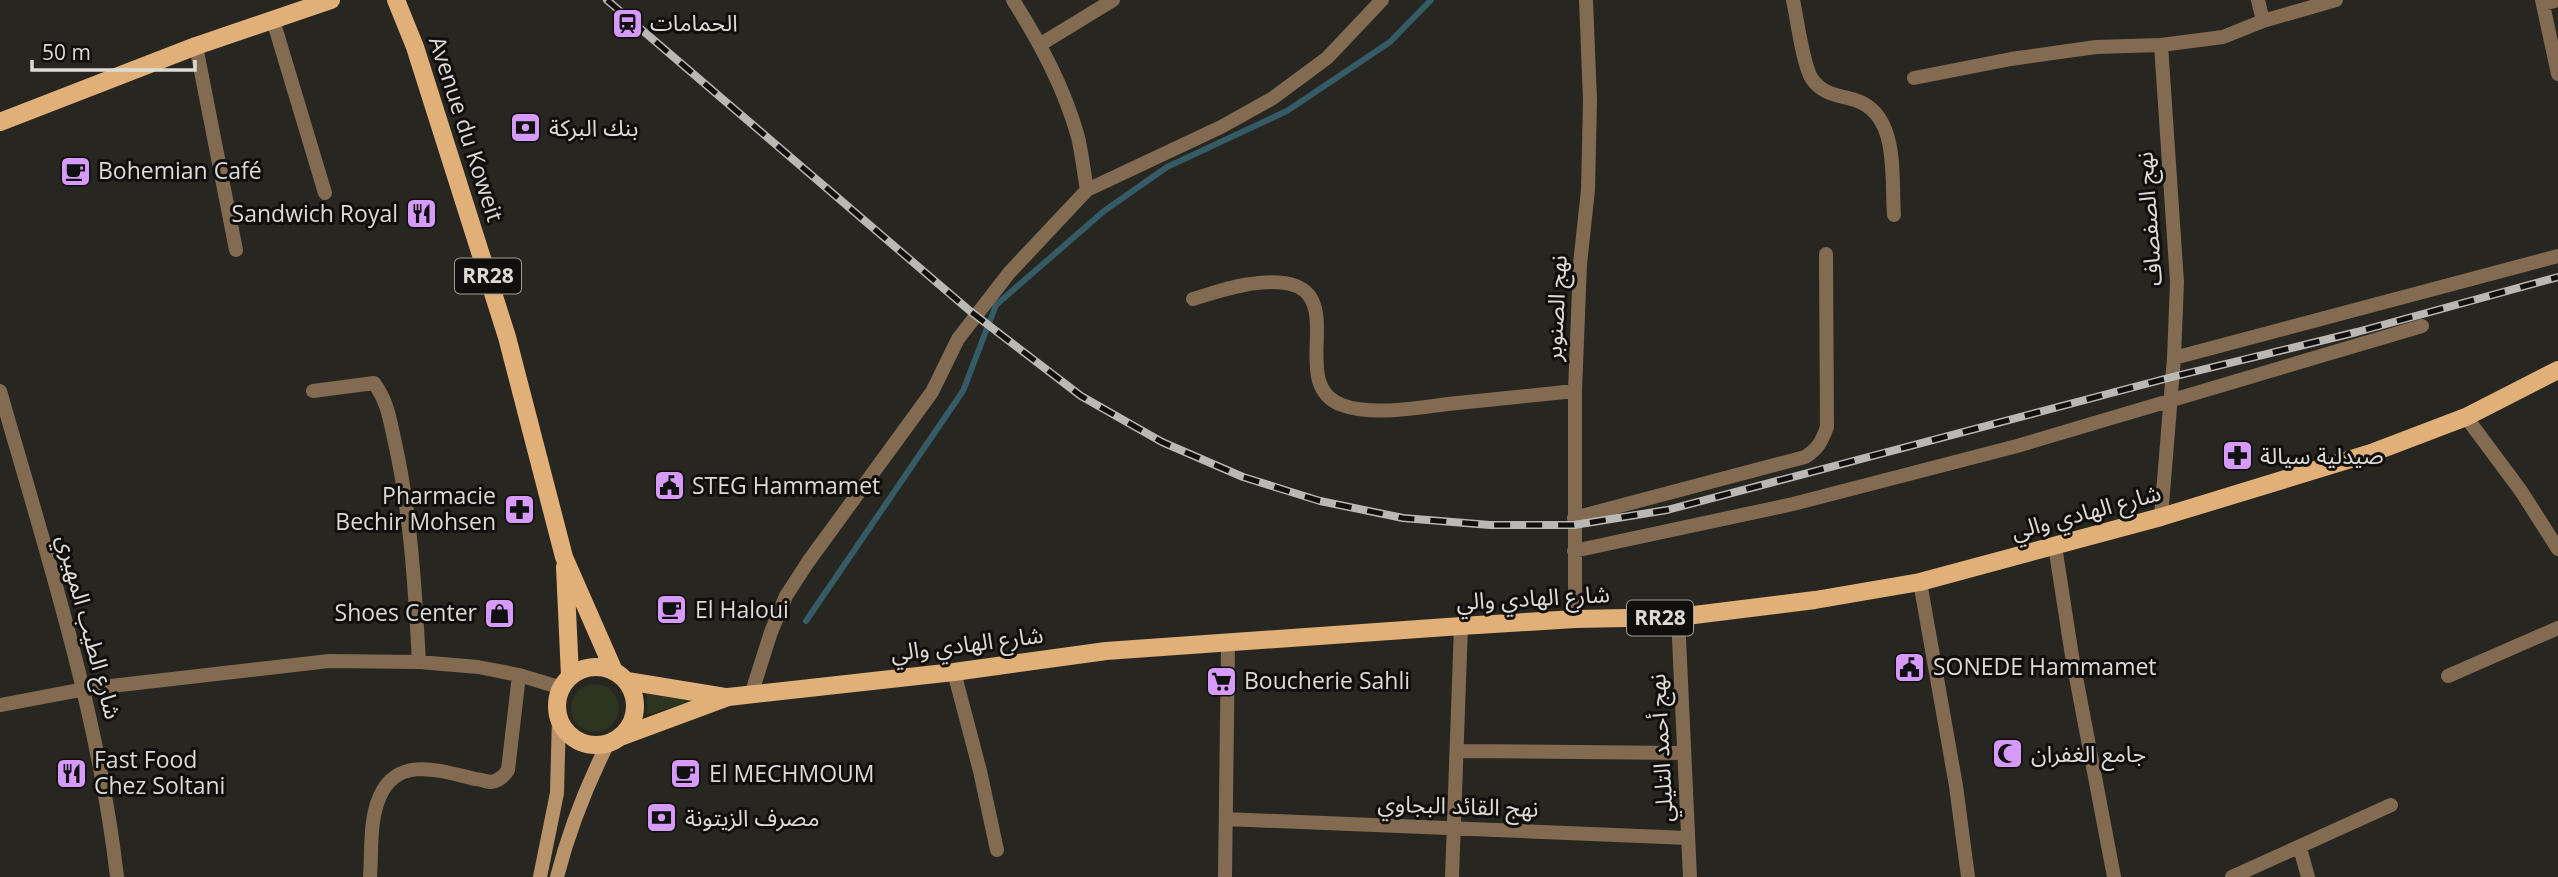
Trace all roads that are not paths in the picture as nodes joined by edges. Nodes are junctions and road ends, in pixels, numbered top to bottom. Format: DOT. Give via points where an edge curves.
graph roads {
  1 [pos="331,0"];
  2 [pos="396,0"];
  3 [pos="1013,0"];
  4 [pos="1113,0"];
  5 [pos="1382,0"];
  6 [pos="1586,0"];
  7 [pos="1793,0"];
  8 [pos="2258,0"];
  9 [pos="2336,0"];
  10 [pos="2558,0"];
  11 [pos="2543,2"];
  12 [pos="273,20"];
  13 [pos="2263,21"];
  14 [pos="1041,44"];
  15 [pos="2161,45"];
  16 [pos="196,46"];
  17 [pos="2558,74"];
  18 [pos="1914,78"];
  19 [pos="0,122"];
  20 [pos="1087,190"];
  21 [pos="325,193"];
  22 [pos="1894,215"];
  23 [pos="236,250"];
  24 [pos="1826,254"];
  25 [pos="2558,256"];
  26 [pos="1193,299"];
  27 [pos="2422,326"];
  28 [pos="2174,358"];
  29 [pos="2558,370"];
  30 [pos="0,391"];
  31 [pos="313,391"];
  32 [pos="1575,391"];
  33 [pos="2171,399"];
  34 [pos="2466,417"];
  35 [pos="1574,517"];
  36 [pos="2161,517"];
  37 [pos="2055,546"];
  38 [pos="2558,549"];
  39 [pos="1574,551"];
  40 [pos="564,557"];
  41 [pos="1920,582"];
  42 [pos="1678,617"];
  43 [pos="1575,619"];
  44 [pos="1461,626"];
  45 [pos="2558,628"];
  46 [pos="1228,643"];
  47 [pos="419,662"];
  48 [pos="954,672"];
  49 [pos="519,675"];
  50 [pos="620,676"];
  51 [pos="2448,676"];
  52 [pos="566,682"];
  53 [pos="85,689"];
  54 [pos="751,695"];
  55 [pos="728,697"];
  56 [pos="0,705"];
  57 [pos="559,717"];
  58 [pos="614,740"];
  59 [pos="1457,751"];
  60 [pos="1684,754"];
  61 [pos="2391,805"];
  62 [pos="1226,819"];
  63 [pos="1454,828"];
  64 [pos="1688,838"];
  65 [pos="2300,848"];
  66 [pos="997,850"];
  67 [pos="117,877"];
  68 [pos="370,877"];
  69 [pos="540,877"];
  70 [pos="557,877"];
  71 [pos="1225,877"];
  72 [pos="1452,877"];
  73 [pos="1690,877"];
  74 [pos="1968,877"];
  75 [pos="2114,877"];
  76 [pos="2232,877"];
  77 [pos="2308,877"];
  1 -- 12 [label="main road"];
  2 -- 40 [label="main road, Avenue du Koweit / RR28" via="507,337"];
  3 -- 14 [label="street"];
  4 -- 14 [label="street"];
  5 -- 20 [label="street" via="1327,58 1273,98"];
  6 -- 32 [label="street, نهج الصنوبر" via="1588,190"];
  7 -- 22 [label="street" via="1810,77 1831,95 1867,105 1887,129"];
  8 -- 13 [label="street"];
  9 -- 13 [label="street"];
  10 -- 11 [label="street"];
  11 -- 17 [label="street"];
  12 -- 16 [label="main road"];
  12 -- 21 [label="street"];
  13 -- 15 [label="street" via="2223,37"];
  14 -- 20 [label="street" via="1078,139"];
  15 -- 18 [label="street" via="2084,49"];
  15 -- 28 [label="street, نهج الصفصاف" via="2177,282"];
  16 -- 19 [label="main road"];
  16 -- 23 [label="street"];
  20 -- 54 [label="street" via="1009,273 958,339 932,392 808,562 786,596"];
  24 -- 35 [label="street" via="1826,427 1816,450 1805,457"];
  25 -- 28 [label="street"];
  26 -- 32 [label="street" via="1263,283 1305,289 1317,312 1321,388 1342,405 1402,409"];
  27 -- 33 [label="street"];
  28 -- 33 [label="street, نهج الصفصاف"];
  29 -- 34 [label="main road, شارع الهادي والي / RR28"];
  30 -- 53 [label="street, شارع الطيب المهيري"];
  31 -- 47 [label="street" via="374,383 384,396 404,481"];
  32 -- 35 [label="street, نهج الصنوبر"];
  33 -- 36 [label="street, نهج الصفصاف"];
  33 -- 39 [label="street" via="2017,446 1793,505"];
  34 -- 36 [label="main road, شارع الهادي والي / RR28" via="2375,452"];
  34 -- 38 [label="street"];
  35 -- 39 [label="street, نهج الصنوبر"];
  36 -- 37 [label="main road, شارع الهادي والي / RR28"];
  37 -- 41 [label="main road, شارع الهادي والي / RR28"];
  37 -- 75 [label="street"];
  39 -- 43 [label="street, نهج الصنوبر"];
  40 -- 50 [label="main road, RR28"];
  40 -- 52 [label="main road, RR28"];
  41 -- 42 [label="main road, شارع الهادي والي / RR28"];
  41 -- 74 [label="street"];
  42 -- 43 [label="main road, شارع الهادي والي / RR28"];
  42 -- 60 [label="street, نهج أحمد التليلي"];
  43 -- 44 [label="main road, شارع الهادي والي / RR28"];
  44 -- 46 [label="main road, شارع الهادي والي / RR28"];
  44 -- 59 [label="street"];
  45 -- 51 [label="street"];
  46 -- 48 [label="main road, شارع الهادي والي / RR28" via="1106,651"];
  46 -- 62 [label="street"];
  47 -- 49 [label="street"];
  47 -- 53 [label="street" via="329,661"];
  48 -- 54 [label="main road, شارع الهادي والي / RR28"];
  48 -- 66 [label="street"];
  49 -- 52 [label="street"];
  49 -- 68 [label="street" via="508,770 503,777 492,782 427,768 410,768 398,775 386,785 373,818"];
  50 -- 52 [label="main road, RR28" via="599,667 584,669"];
  50 -- 55 [label="main road, RR28"];
  50 -- 58 [label="main road, RR28" via="634,695 636,711 631,726"];
  52 -- 57 [label="main road, RR28" via="557,702"];
  53 -- 56 [label="street"];
  53 -- 67 [label="street, شارع الطيب المهيري" via="110,809"];
  54 -- 55 [label="main road, شارع الهادي والي / RR28"];
  55 -- 58 [label="main road, RR28"];
  57 -- 58 [label="main road, RR28" via="566,731 578,740 593,745"];
  57 -- 69 [label="street" via="557,793"];
  58 -- 70 [label="street" via="587,785"];
  59 -- 60 [label="street"];
  59 -- 63 [label="street"];
  60 -- 64 [label="street, نهج أحمد التليلي"];
  61 -- 65 [label="street"];
  62 -- 63 [label="street, نهج القائد البجاوي"];
  62 -- 71 [label="street"];
  63 -- 64 [label="street, نهج القائد البجاوي"];
  63 -- 72 [label="street"];
  64 -- 73 [label="street, نهج أحمد التليلي"];
  65 -- 76 [label="street"];
  65 -- 77 [label="street"];
}
